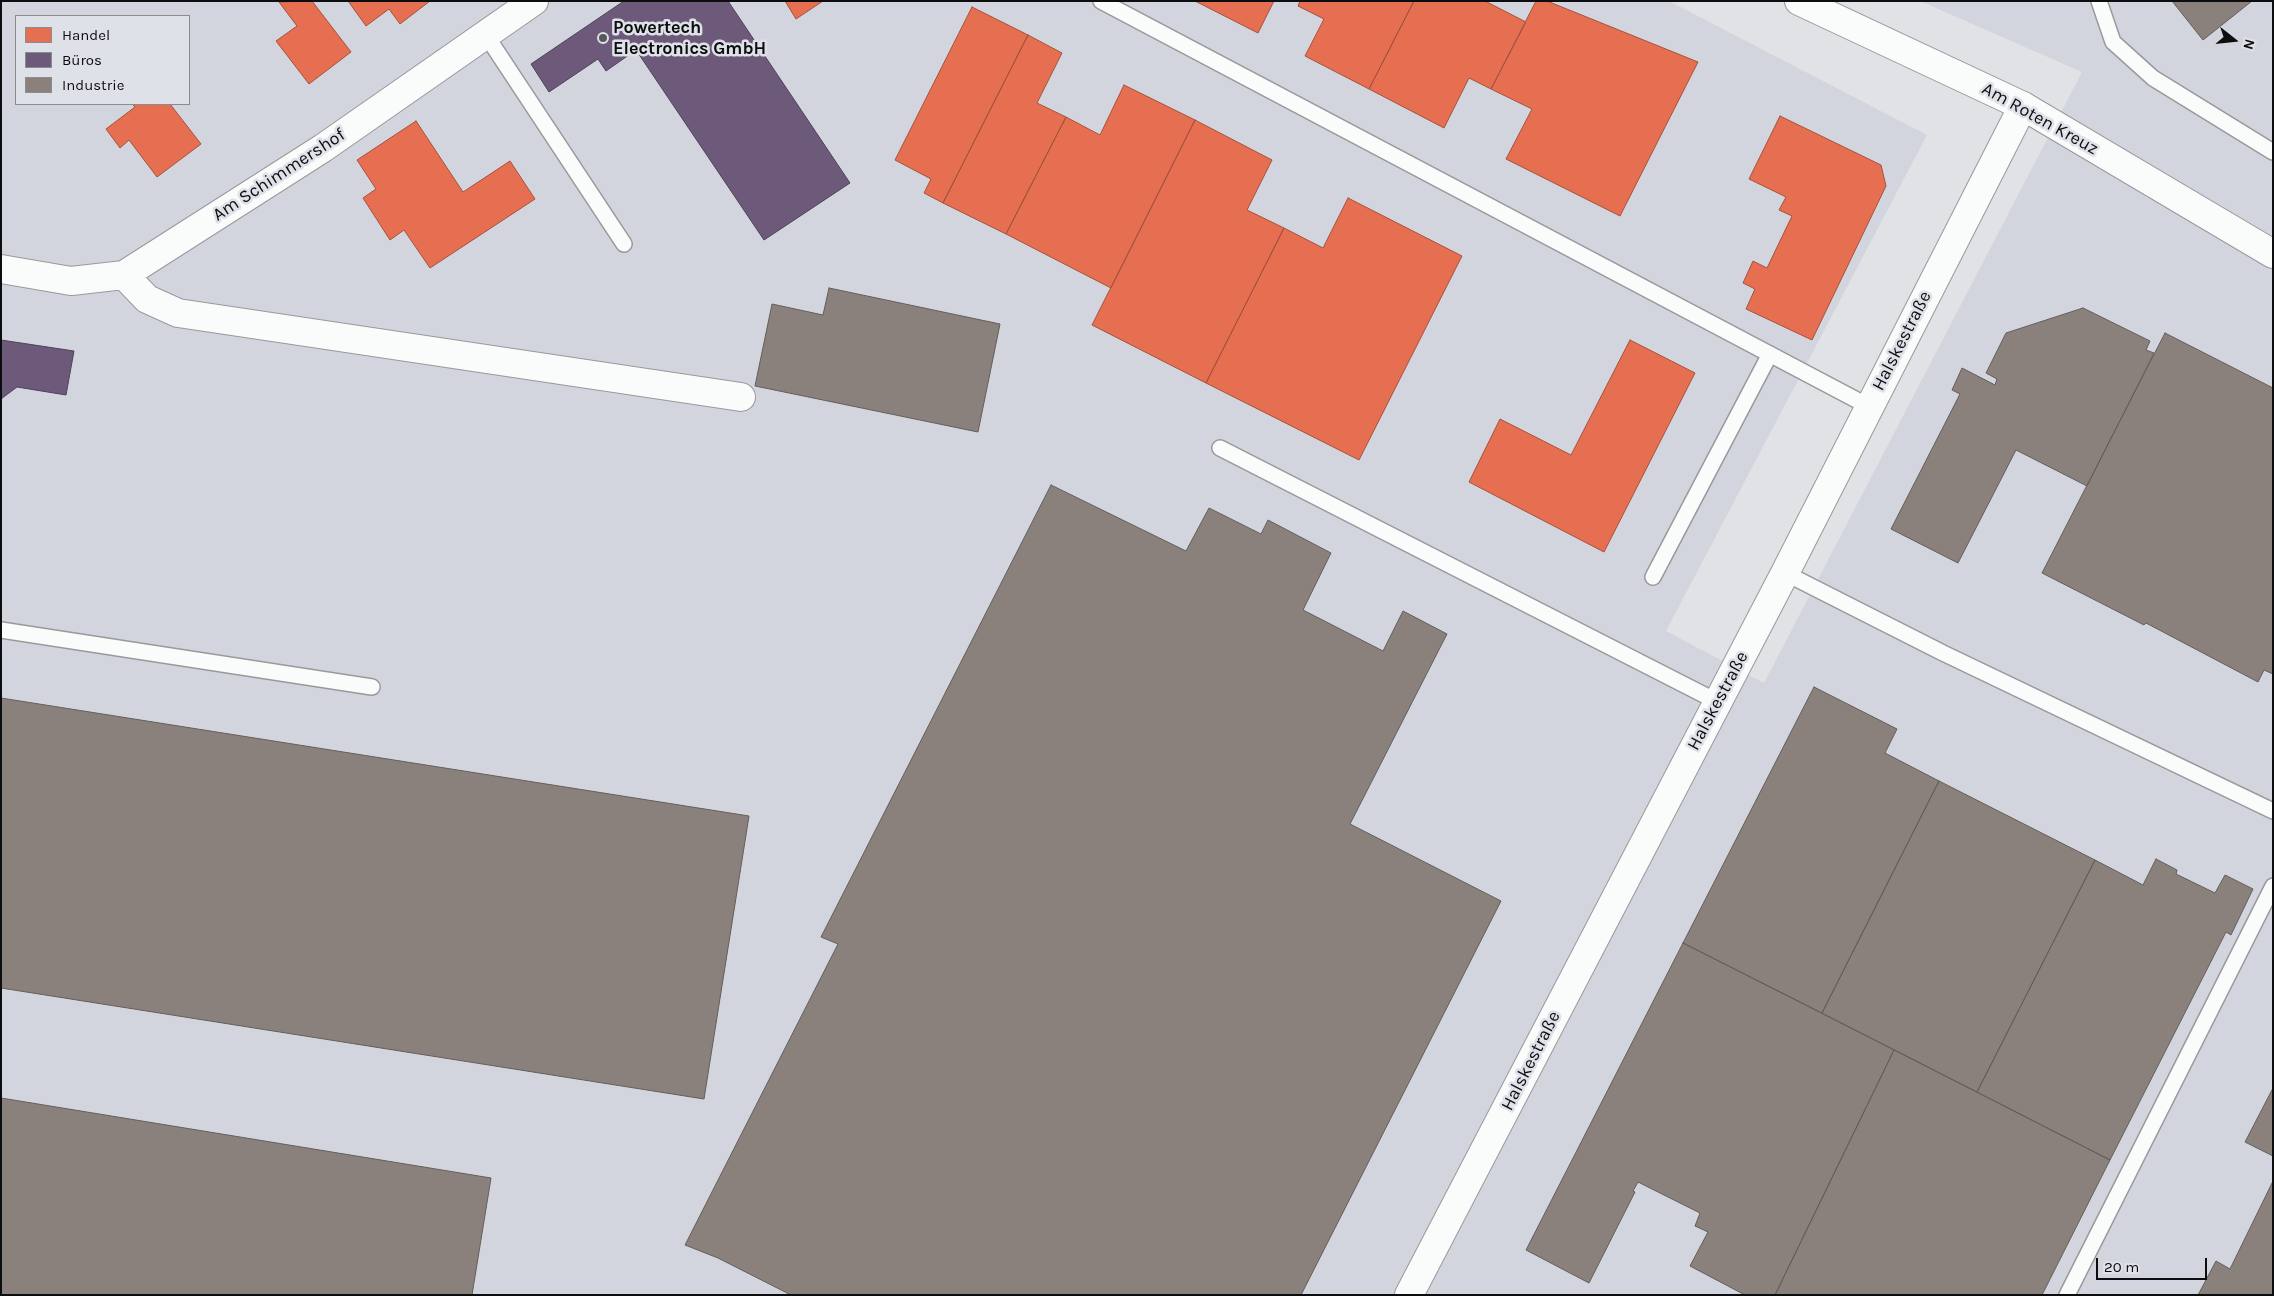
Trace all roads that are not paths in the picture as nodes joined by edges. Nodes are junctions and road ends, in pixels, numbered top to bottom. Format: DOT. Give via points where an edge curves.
graph roads {
  1 [pos="534,1"];
  2 [pos="1101,1"];
  3 [pos="1799,1"];
  4 [pos="2099,1"];
  5 [pos="486,35"];
  6 [pos="2023,106"];
  7 [pos="2273,152"];
  8 [pos="624,244"];
  9 [pos="2273,254"];
  10 [pos="1,269"];
  11 [pos="124,274"];
  12 [pos="1770,354"];
  13 [pos="741,397"];
  14 [pos="1868,406"];
  15 [pos="1220,448"];
  16 [pos="1785,573"];
  17 [pos="1653,577"];
  18 [pos="1,630"];
  19 [pos="372,687"];
  20 [pos="1718,702"];
  21 [pos="2273,811"];
  22 [pos="2273,886"];
  23 [pos="1410,1295"];
  24 [pos="2067,1295"];
  1 -- 5 [label="street, Am Schimmershof"];
  2 -- 12 [label="lane"];
  3 -- 6 [label="street, Am Roten Kreuz"];
  4 -- 7 [label="lane" via="2113,42 2153,78"];
  5 -- 8 [label="lane"];
  5 -- 11 [label="street, Am Schimmershof" via="323,148"];
  6 -- 9 [label="street, Am Roten Kreuz"];
  6 -- 14 [label="street, Halskestraße"];
  10 -- 11 [label="street, Am Schimmershof" via="71,281"];
  11 -- 13 [label="street" via="147,299 178,313"];
  12 -- 14 [label="lane"];
  12 -- 17 [label="lane"];
  14 -- 16 [label="street, Halskestraße"];
  15 -- 20 [label="lane"];
  16 -- 20 [label="street, Halskestraße"];
  16 -- 21 [label="lane" via="1943,653"];
  18 -- 19 [label="lane"];
  20 -- 23 [label="street, Halskestraße"];
  22 -- 24 [label="lane"];
}
